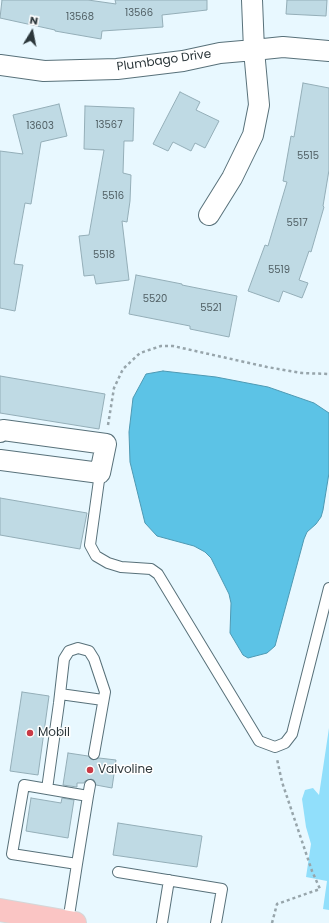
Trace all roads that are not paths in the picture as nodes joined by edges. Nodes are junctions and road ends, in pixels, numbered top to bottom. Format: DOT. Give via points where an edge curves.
graph roads {
  1 [pos="252,0"];
  2 [pos="254,50"];
  3 [pos="329,51"];
  4 [pos="0,64"];
  5 [pos="209,215"];
  6 [pos="0,432"];
  7 [pos="0,460"];
  8 [pos="100,473"];
  9 [pos="329,588"];
  10 [pos="60,699"];
  11 [pos="103,700"];
  12 [pos="94,754"];
  13 [pos="90,784"];
  14 [pos="47,789"];
  15 [pos="88,796"];
  16 [pos="77,864"];
  17 [pos="118,872"];
  18 [pos="169,880"];
  19 [pos="0,910"];
  20 [pos="71,922"];
  21 [pos="162,923"];
  22 [pos="216,923"];
  1 -- 2 [label="street"];
  2 -- 3 [label="street, Plumbago Drive" via="283,47"];
  2 -- 4 [label="street, Plumbago Drive" via="117,69 44,72"];
  2 -- 5 [label="street" via="259,105 253,135 232,178"];
  6 -- 8 [label="street" via="3,430 106,444"];
  7 -- 8 [label="street"];
  8 -- 9 [label="lane" via="90,545 96,556 121,567 151,569 158,574 259,741 275,747 286,743 292,734"];
  10 -- 11 [label="lane"];
  10 -- 11 [label="lane" via="64,659 69,651 78,648 89,651 94,659 105,692"];
  10 -- 14 [label="lane"];
  11 -- 12 [label="lane"];
  13 -- 15 [label="lane"];
  14 -- 15 [label="lane"];
  14 -- 16 [label="lane" via="24,785 12,854"];
  15 -- 16 [label="lane"];
  16 -- 20 [label="lane"];
  17 -- 18 [label="lane"];
  18 -- 21 [label="lane"];
  18 -- 22 [label="lane" via="222,889"];
  19 -- 20 [label="main road"];
}
